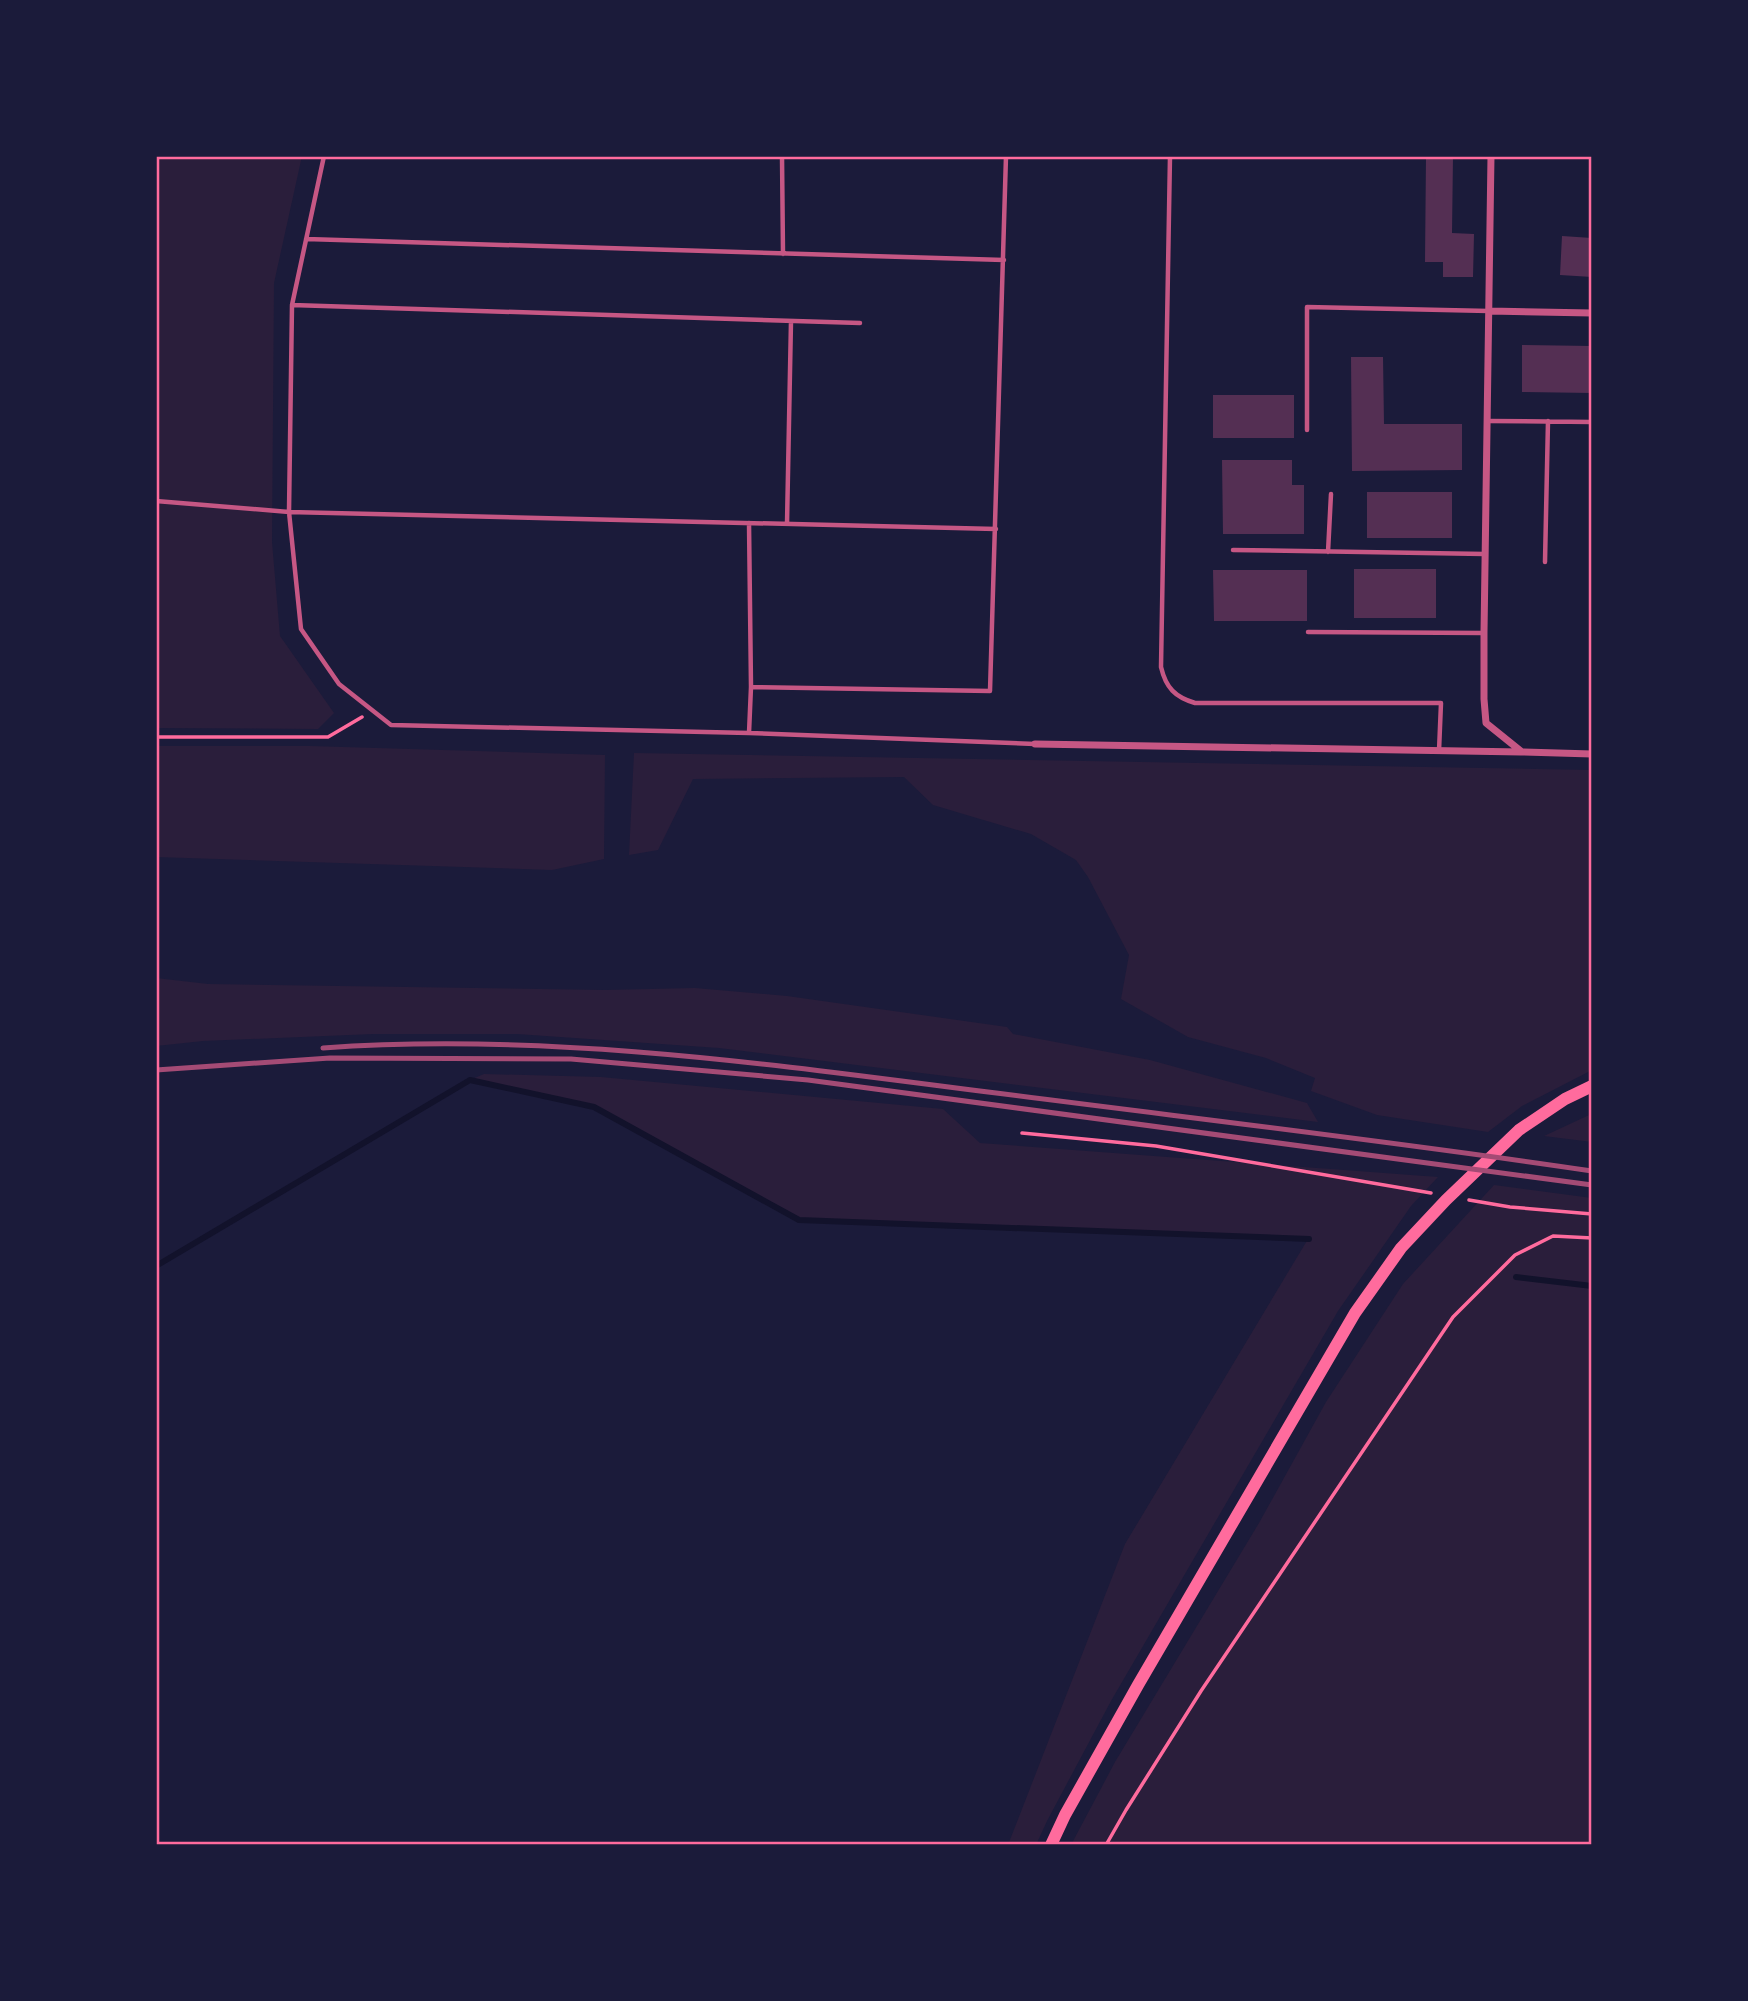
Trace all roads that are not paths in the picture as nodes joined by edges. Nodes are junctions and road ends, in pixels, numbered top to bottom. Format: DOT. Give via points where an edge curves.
graph roads {
  1 [pos="324,156"];
  2 [pos="782,156"];
  3 [pos="1006,156"];
  4 [pos="1170,156"];
  5 [pos="1490,156"];
  6 [pos="306,239"];
  7 [pos="783,254"];
  8 [pos="1004,260"];
  9 [pos="292,305"];
  10 [pos="1490,311"];
  11 [pos="1592,313"];
  12 [pos="791,321"];
  13 [pos="860,323"];
  14 [pos="1487,421"];
  15 [pos="1548,421"];
  16 [pos="1592,422"];
  17 [pos="1307,430"];
  18 [pos="1331,494"];
  19 [pos="156,501"];
  20 [pos="289,512"];
  21 [pos="749,523"];
  22 [pos="787,524"];
  23 [pos="996,529"];
  24 [pos="1233,550"];
  25 [pos="1328,552"];
  26 [pos="1485,554"];
  27 [pos="1545,562"];
  28 [pos="1308,632"];
  29 [pos="1484,634"];
  30 [pos="751,687"];
  31 [pos="748,733"];
  32 [pos="1035,744"];
  33 [pos="1438,751"];
  34 [pos="1522,752"];
  35 [pos="1592,754"];
  36 [pos="1592,1086"];
  37 [pos="1051,1845"];
  1 -- 6 [label="lane"];
  2 -- 7 [label="lane"];
  3 -- 8 [label="lane"];
  4 -- 33 [label="lane" via="1164,678 1180,699 1195,703 1441,703"];
  5 -- 10 [label="street"];
  6 -- 7 [label="lane"];
  6 -- 9 [label="lane"];
  7 -- 8 [label="lane"];
  8 -- 23 [label="lane"];
  9 -- 12 [label="lane"];
  9 -- 20 [label="lane"];
  10 -- 11 [label="street"];
  10 -- 14 [label="street"];
  10 -- 17 [label="lane" via="1307,307"];
  12 -- 13 [label="lane"];
  12 -- 22 [label="lane"];
  14 -- 15 [label="lane"];
  14 -- 26 [label="street"];
  15 -- 16 [label="lane"];
  15 -- 27 [label="lane"];
  18 -- 25 [label="lane"];
  19 -- 20 [label="lane"];
  20 -- 21 [label="lane"];
  20 -- 31 [label="lane" via="301,629 339,684 391,725"];
  21 -- 22 [label="lane"];
  21 -- 30 [label="lane"];
  22 -- 23 [label="lane"];
  23 -- 30 [label="lane" via="990,691"];
  24 -- 25 [label="lane"];
  25 -- 26 [label="lane"];
  26 -- 29 [label="street"];
  28 -- 29 [label="lane"];
  29 -- 34 [label="street" via="1486,723"];
  30 -- 31 [label="lane"];
  31 -- 32 [label="lane"];
  32 -- 33 [label="street"];
  33 -- 34 [label="street"];
  34 -- 35 [label="street"];
  36 -- 37 [label="main road" via="1519,1130 1401,1248 1355,1313 1138,1685"];
}
